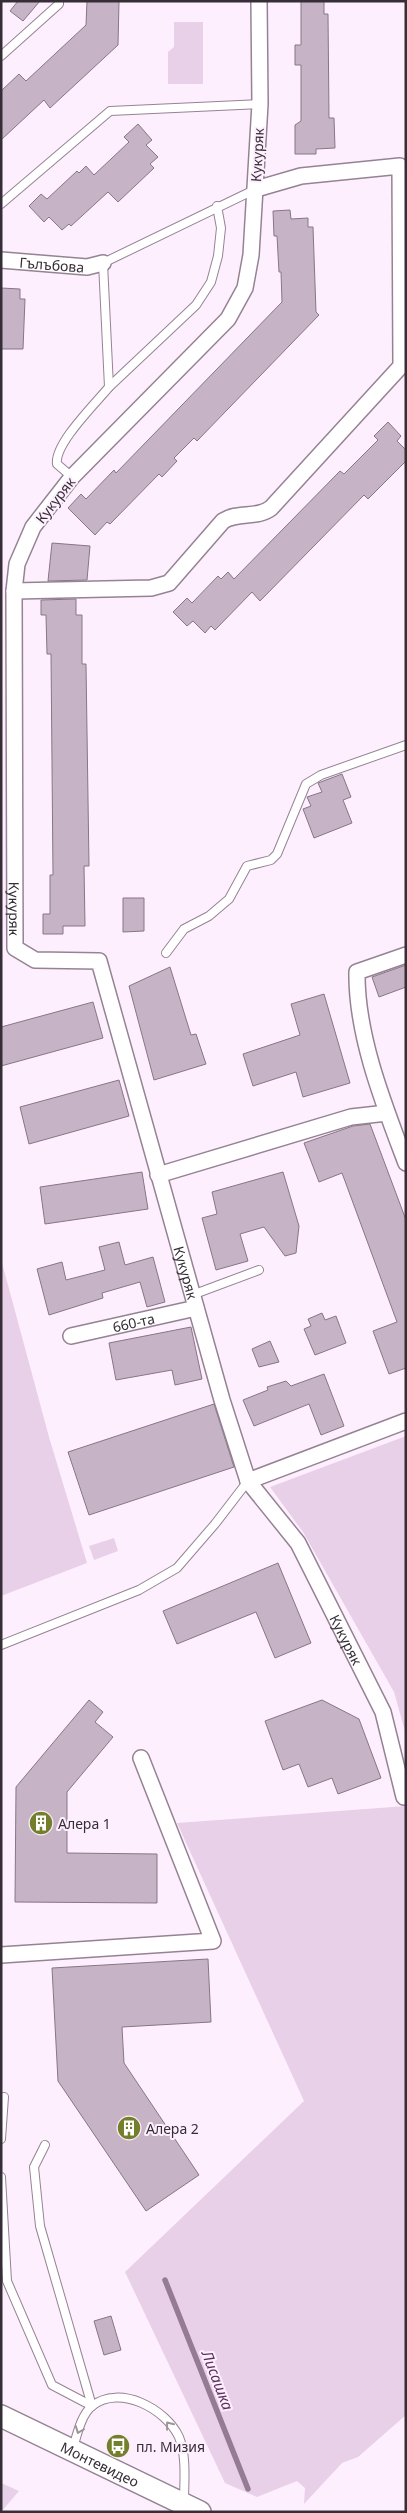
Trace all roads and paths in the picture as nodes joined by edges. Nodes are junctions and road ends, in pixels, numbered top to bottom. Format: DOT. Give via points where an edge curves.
graph roads {
  1 [pos="60,1"];
  2 [pos="260,1"];
  3 [pos="1,56"];
  4 [pos="260,104"];
  5 [pos="256,189"];
  6 [pos="1,204"];
  7 [pos="217,206"];
  8 [pos="1,260"];
  9 [pos="104,263"];
  10 [pos="403,368"];
  11 [pos="109,387"];
  12 [pos="72,477"];
  13 [pos="1,564"];
  14 [pos="17,564"];
  15 [pos="14,591"];
  16 [pos="406,745"];
  17 [pos="166,953"];
  18 [pos="406,955"];
  19 [pos="387,1113"];
  20 [pos="402,1143"];
  21 [pos="406,1163"];
  22 [pos="158,1175"];
  23 [pos="259,1270"];
  24 [pos="194,1301"];
  25 [pos="71,1336"];
  26 [pos="406,1421"];
  27 [pos="248,1481"];
  28 [pos="1,1645"];
  29 [pos="141,1758"];
  30 [pos="404,1797"];
  31 [pos="1,1955"];
  32 [pos="4,2097"];
  33 [pos="1,2140"];
  34 [pos="45,2145"];
  35 [pos="1,2177"];
  36 [pos="92,2406"];
  37 [pos="1,2416"];
  38 [pos="72,2450"];
  39 [pos="192,2508"];
  1 -- 3 [label="lane"];
  2 -- 4 [label="street, Кукуряк"];
  4 -- 5 [label="street, Кукуряк"];
  4 -- 6 [label="lane" via="110,111"];
  5 -- 7 [label="lane"];
  5 -- 10 [label="street" via="301,176 400,166"];
  5 -- 12 [label="street, Кукуряк" via="245,288 228,318"];
  7 -- 9 [label="lane"];
  7 -- 11 [label="lane" via="221,228 211,282 196,305"];
  8 -- 9 [label="street, Гълъбова" via="87,267"];
  9 -- 11 [label="lane"];
  10 -- 15 [label="street" via="271,508 261,514 233,516 223,521 169,583 152,588"];
  11 -- 12 [label="lane" via="57,454 58,464"];
  12 -- 14 [label="street, Кукуряк" via="33,527"];
  13 -- 14 [label="street"];
  14 -- 15 [label="street, Кукуряк"];
  15 -- 22 [label="street, Кукуряк" via="16,948 35,960 99,961"];
  16 -- 17 [label="lane" via="321,775 306,784 277,854 271,860 247,866 229,899 209,916 184,929"];
  18 -- 19 [label="street" via="357,972 356,996"];
  19 -- 20 [label="street"];
  19 -- 22 [label="street" via="351,1117"];
  20 -- 21 [label="street"];
  22 -- 24 [label="street, Кукуряк"];
  23 -- 24 [label="lane"];
  24 -- 25 [label="street, 660-та"];
  24 -- 27 [label="street, Кукуряк"];
  26 -- 27 [label="street"];
  27 -- 28 [label="lane" via="176,1568 139,1590"];
  27 -- 30 [label="street, Кукуряк" via="298,1543 383,1712"];
  29 -- 31 [label="street" via="213,1941"];
  32 -- 33 [label="lane"];
  34 -- 36 [label="lane" via="34,2167 40,2226"];
  35 -- 36 [label="lane" via="7,2281 52,2385"];
  36 -- 38 [label="lane, one-way"];
  39 -- 36 [label="lane, one-way" via="178,2437 157,2410 129,2399 108,2399"];
  37 -- 38 [label="street, Монтевидео"];
  38 -- 39 [label="street, Монтевидео"];
}
